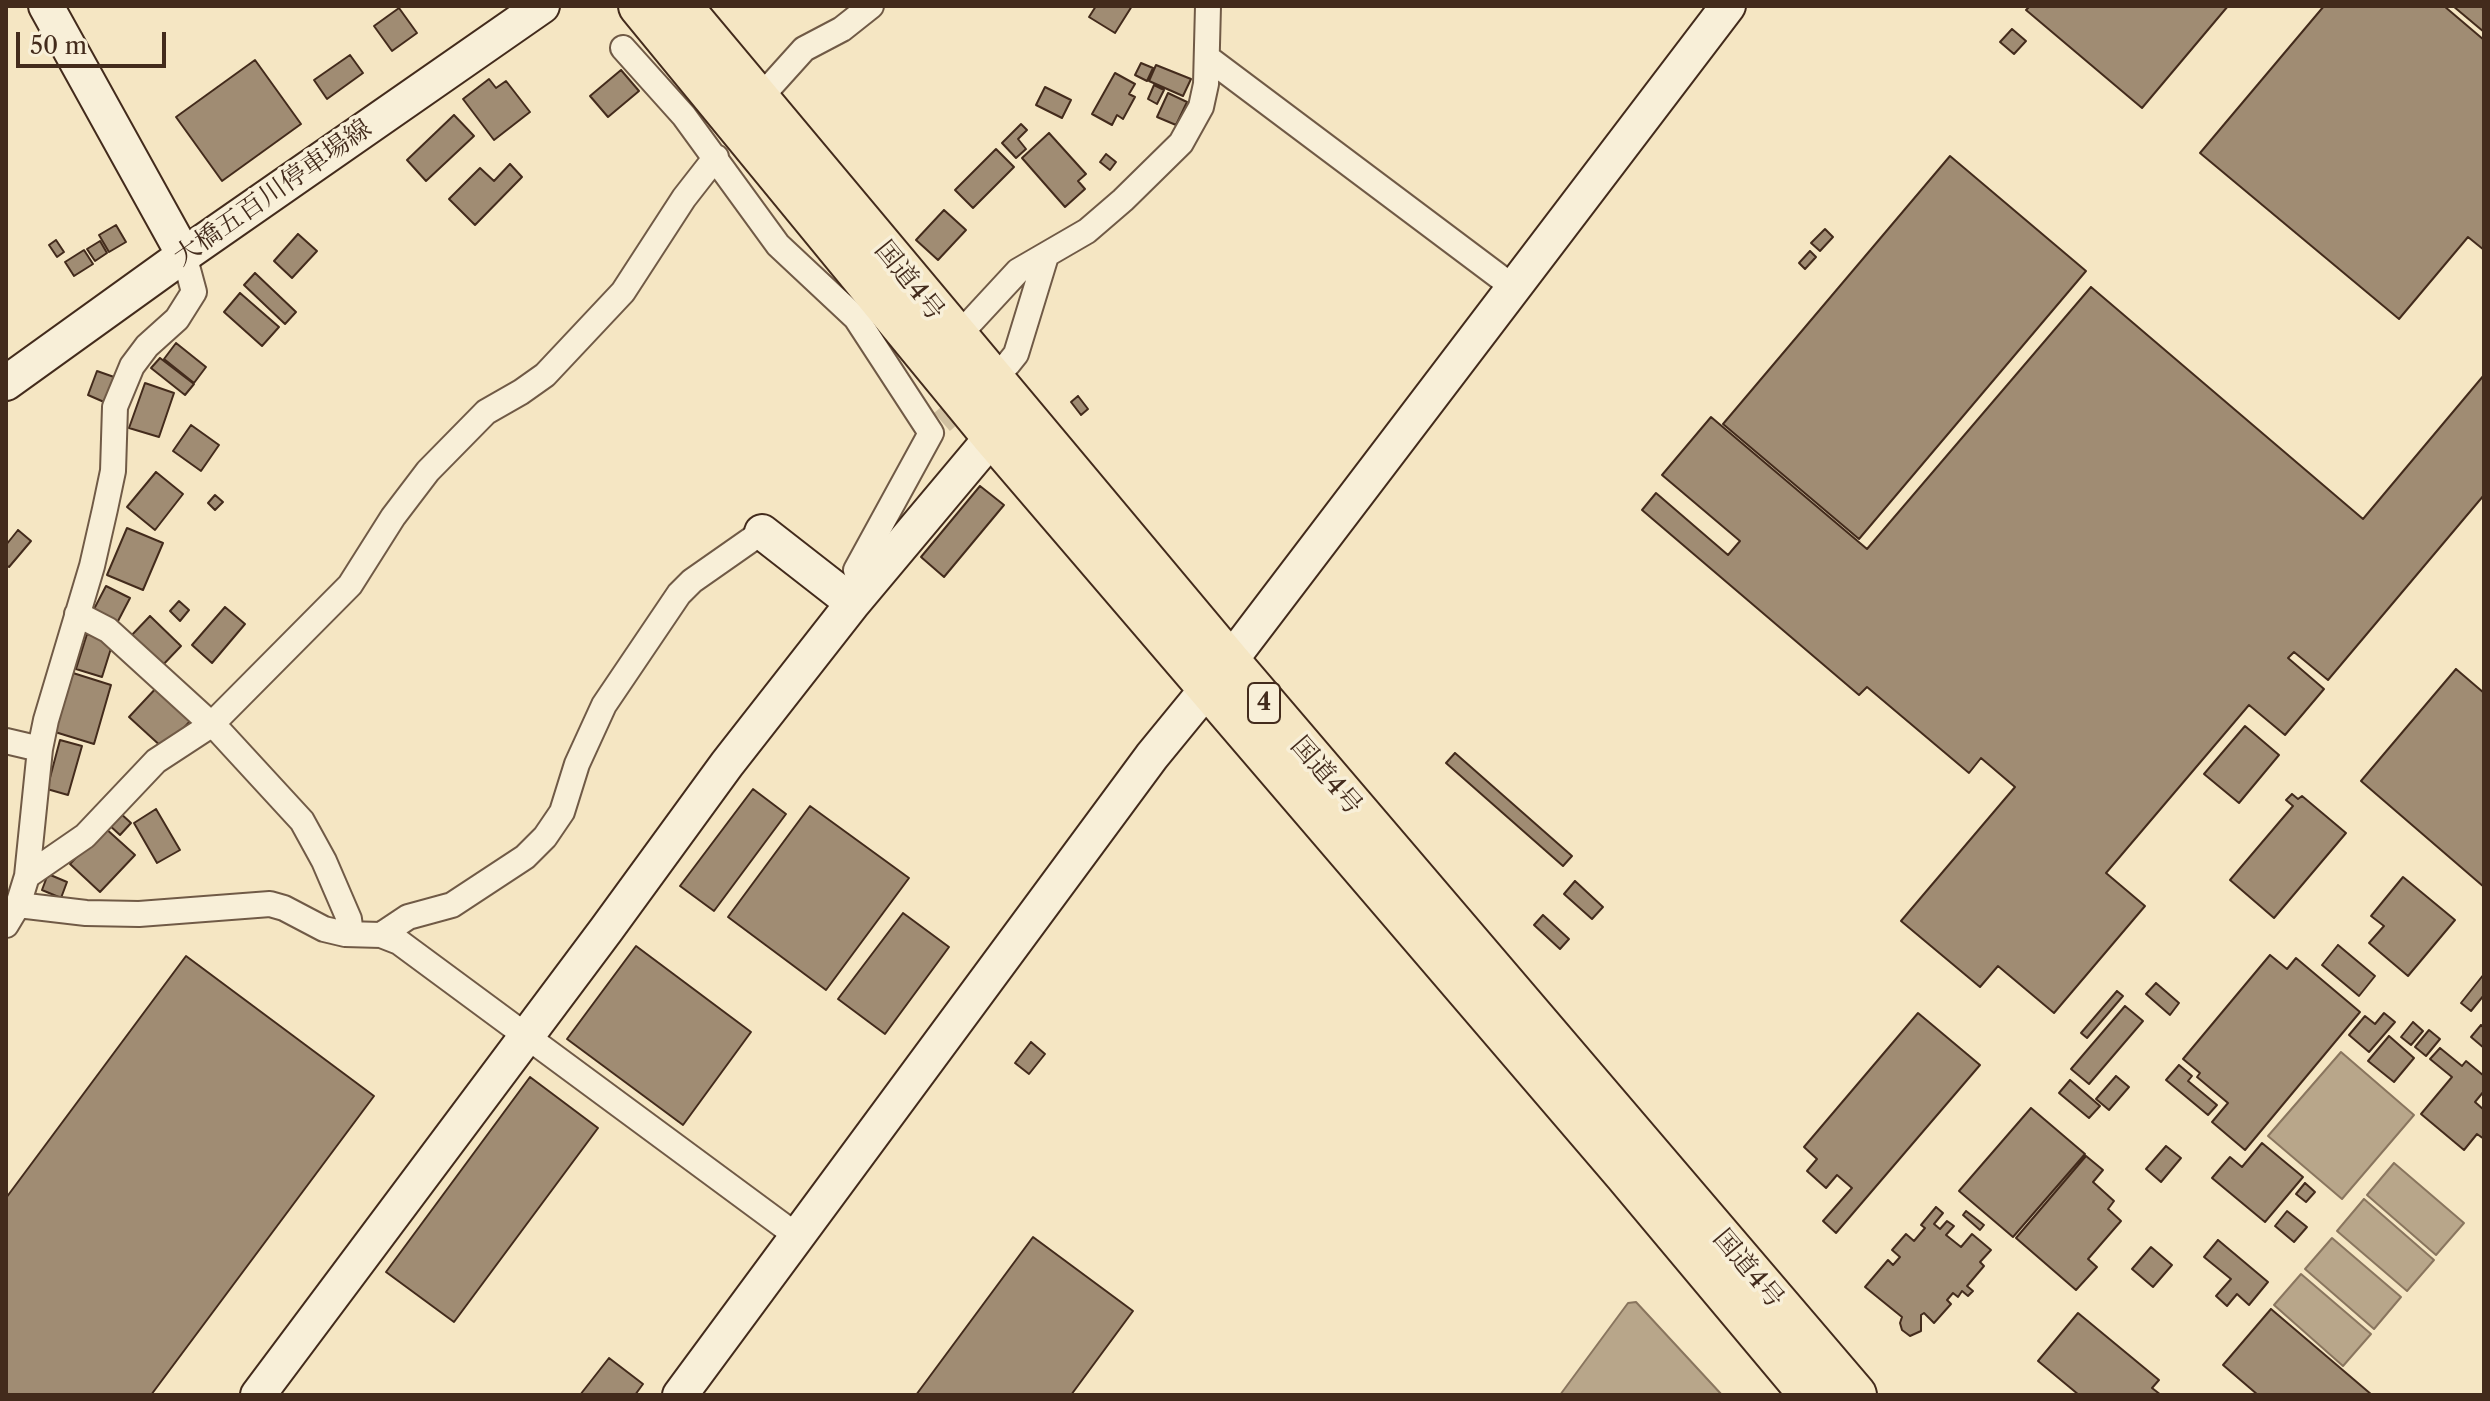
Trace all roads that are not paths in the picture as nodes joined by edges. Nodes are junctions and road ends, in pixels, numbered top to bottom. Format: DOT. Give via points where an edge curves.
graph roads {
  1 [pos="46,6"];
  2 [pos="542,6"];
  3 [pos="640,6"];
  4 [pos="680,6"];
  5 [pos="871,6"];
  6 [pos="1728,6"];
  7 [pos="1204,8"];
  8 [pos="623,48"];
  9 [pos="1208,58"];
  10 [pos="758,100"];
  11 [pos="716,157"];
  12 [pos="184,255"];
  13 [pos="1046,256"];
  14 [pos="1513,287"];
  15 [pos="956,338"];
  16 [pos="1008,364"];
  17 [pos="6,383"];
  18 [pos="993,436"];
  19 [pos="762,532"];
  20 [pos="858,597"];
  21 [pos="77,614"];
  22 [pos="1218,674"];
  23 [pos="211,725"];
  24 [pos="6,741"];
  25 [pos="40,749"];
  26 [pos="27,876"];
  27 [pos="12,915"];
  28 [pos="351,934"];
  29 [pos="381,935"];
  30 [pos="526,1036"];
  31 [pos="797,1236"];
  32 [pos="258,1395"];
  33 [pos="680,1395"];
  34 [pos="1811,1395"];
  35 [pos="1855,1395"];
  1 -- 12 [label="street"];
  2 -- 12 [label="street, 大橋五百川停車場線"];
  3 -- 18 [label="highway, 国道4号 / 4"];
  4 -- 10 [label="highway, 国道4号 / 4"];
  5 -- 10 [label="street" via="804,49"];
  6 -- 14 [label="street"];
  7 -- 9 [label="street"];
  8 -- 11 [label="street"];
  9 -- 13 [label="street" via="1201,107 1181,143 1087,231"];
  9 -- 14 [label="street"];
  10 -- 15 [label="highway, 国道4号 / 4"];
  11 -- 20 [label="street" via="778,245 856,318 937,428 856,570"];
  11 -- 23 [label="street" via="623,292 545,375 486,412 449,449 393,517 350,585"];
  12 -- 17 [label="street, 大橋五百川停車場線"];
  12 -- 21 [label="street" via="194,292 177,319 132,366 115,407 113,471"];
  13 -- 15 [label="street" via="1018,271"];
  13 -- 16 [label="street" via="1016,354"];
  14 -- 22 [label="street"];
  15 -- 22 [label="highway, 国道4号 / 4"];
  18 -- 20 [label="street"];
  18 -- 22 [label="highway, 国道4号 / 4"];
  19 -- 20 [label="street"];
  19 -- 29 [label="street" via="679,594 604,705 562,812 545,837 525,857 452,905 408,917"];
  20 -- 30 [label="street"];
  21 -- 23 [label="street" via="108,630"];
  21 -- 25 [label="street"];
  22 -- 31 [label="street"];
  22 -- 34 [label="highway, 国道4号 / 4"];
  22 -- 35 [label="highway, 国道4号 / 4"];
  23 -- 26 [label="street" via="156,761 85,836"];
  23 -- 28 [label="street" via="302,821 324,861"];
  24 -- 25 [label="street"];
  25 -- 26 [label="street"];
  26 -- 27 [label="street"];
  27 -- 28 [label="street" via="139,914 270,904 324,929"];
  28 -- 29 [label="street"];
  29 -- 30 [label="street" via="399,942"];
  30 -- 31 [label="street"];
  30 -- 32 [label="street"];
  31 -- 33 [label="street"];
}
